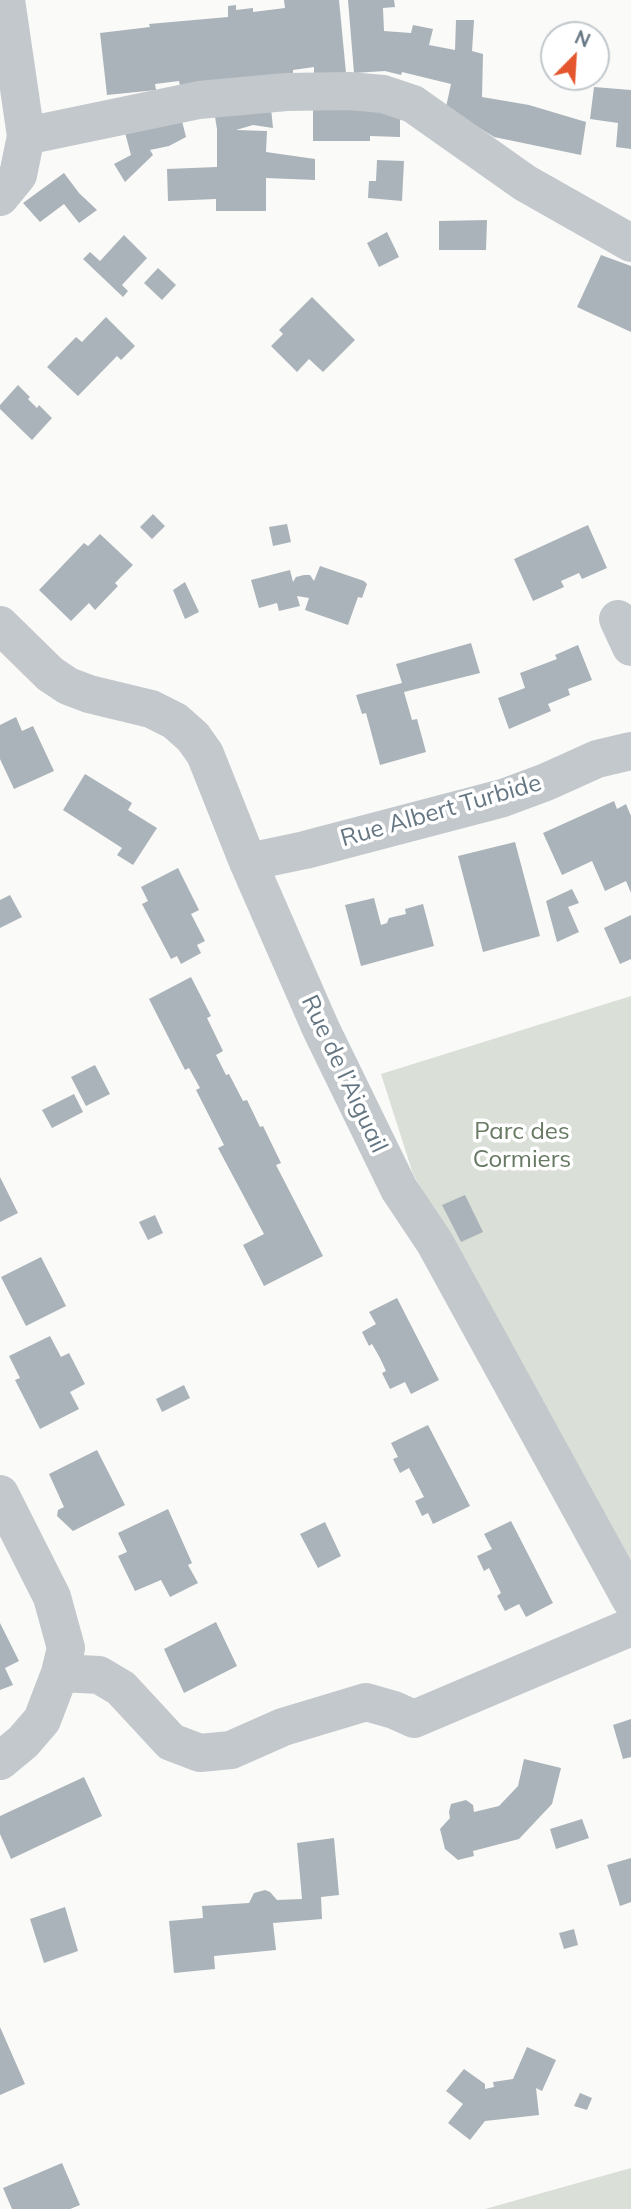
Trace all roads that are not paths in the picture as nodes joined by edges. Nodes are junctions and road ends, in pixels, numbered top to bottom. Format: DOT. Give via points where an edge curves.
graph roads {
  1 [pos="6,0"];
  2 [pos="26,136"];
  3 [pos="3,193"];
  4 [pos="631,243"];
  5 [pos="0,625"];
  6 [pos="631,751"];
  7 [pos="248,862"];
  8 [pos="0,1494"];
  9 [pos="631,1600"];
  10 [pos="631,1627"];
  11 [pos="60,1673"];
  12 [pos="0,1761"];
  1 -- 2 [label="street"];
  2 -- 3 [label="street" via="18,175"];
  2 -- 4 [label="street" via="198,100 286,92 383,94 413,104 526,183"];
  5 -- 7 [label="street, Rue de l’Aiguail" via="68,686 152,709 193,737 205,754"];
  6 -- 7 [label="street, Rue Albert Turbide" via="597,759 503,798"];
  7 -- 9 [label="street, Rue de l’Aiguail" via="321,1029 399,1189 435,1243"];
  8 -- 11 [label="street" via="52,1597 66,1648"];
  10 -- 11 [label="street" via="414,1719 366,1702 284,1727 231,1750 200,1753 171,1742 121,1688 99,1675"];
  11 -- 12 [label="street" via="42,1720"];
}
